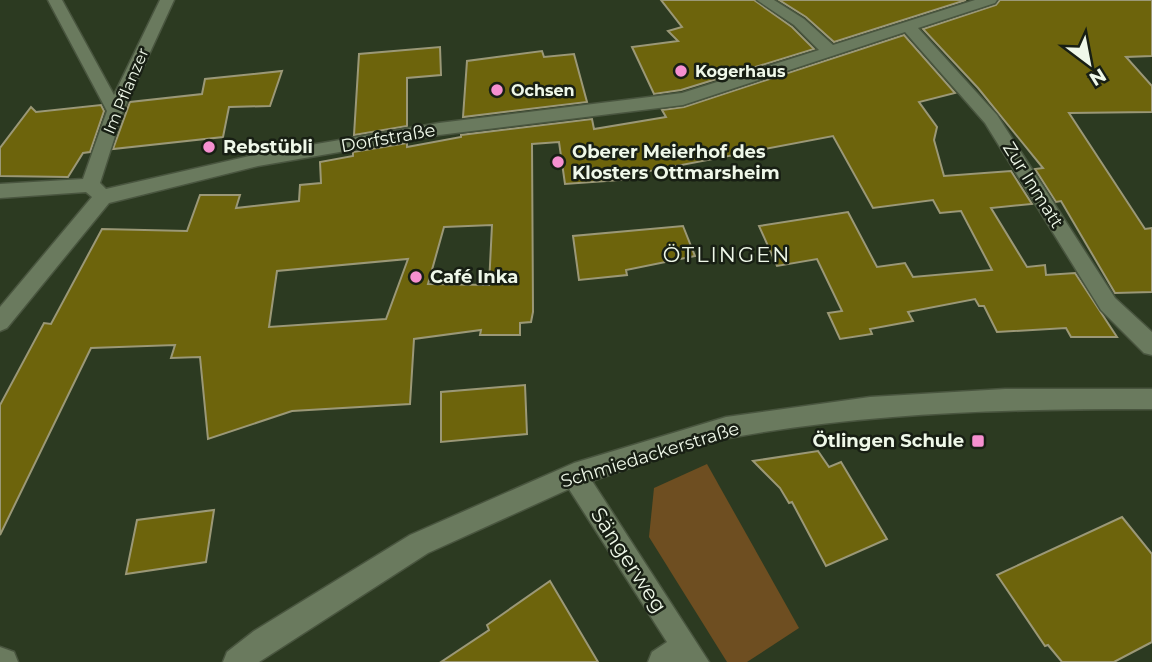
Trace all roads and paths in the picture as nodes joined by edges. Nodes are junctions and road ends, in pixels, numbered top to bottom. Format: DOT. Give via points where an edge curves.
graph roads {
  1 [pos="55,0"];
  2 [pos="167,0"];
  3 [pos="764,0"];
  4 [pos="990,0"];
  5 [pos="908,26"];
  6 [pos="831,52"];
  7 [pos="115,111"];
  8 [pos="0,191"];
  9 [pos="96,191"];
  10 [pos="0,322"];
  11 [pos="1152,346"];
  12 [pos="1152,398"];
  13 [pos="574,475"];
  14 [pos="680,657"];
  15 [pos="237,662"];
  1 -- 7 [label="street"];
  2 -- 7 [label="street, Im Pflanzer"];
  3 -- 6 [label="street" via="799,22"];
  4 -- 5 [label="street, Dorfstraße"];
  5 -- 6 [label="street, Dorfstraße"];
  5 -- 11 [label="street, Zur Inmatt" via="991,119 1108,304"];
  6 -- 9 [label="street, Dorfstraße" via="683,99 439,129"];
  7 -- 9 [label="street, Im Pflanzer"];
  8 -- 9 [label="street, Dorfstraße"];
  9 -- 10 [label="street"];
  12 -- 13 [label="street, Schmiedackerstraße" via="1005,399 870,407 726,428"];
  13 -- 14 [label="street, Sängerweg"];
  13 -- 15 [label="street, Schmiedackerstraße" via="419,544"];
}
